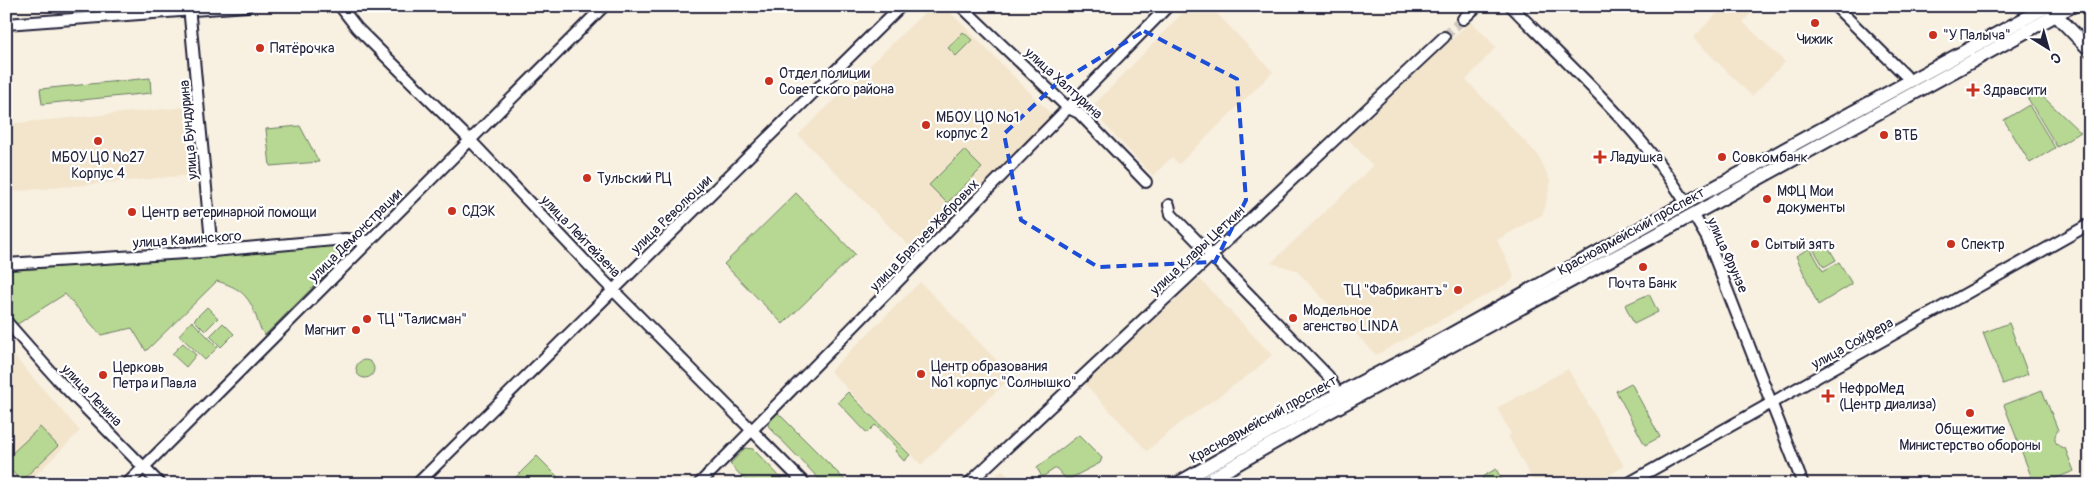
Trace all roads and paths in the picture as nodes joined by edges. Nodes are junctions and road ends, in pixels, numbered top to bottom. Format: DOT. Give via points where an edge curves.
graph roads {
  1 [pos="247,6"];
  2 [pos="340,6"];
  3 [pos="604,6"];
  4 [pos="901,6"];
  5 [pos="961,6"];
  6 [pos="1168,6"];
  7 [pos="1477,6"];
  8 [pos="1510,6"];
  9 [pos="1834,6"];
  10 [pos="2075,6"];
  11 [pos="190,8"];
  12 [pos="2051,9"];
  13 [pos="1463,18"];
  14 [pos="6,24"];
  15 [pos="1444,37"];
  16 [pos="2090,50"];
  17 [pos="1909,82"];
  18 [pos="1068,108"];
  19 [pos="470,140"];
  20 [pos="1146,182"];
  21 [pos="1686,203"];
  22 [pos="1169,205"];
  23 [pos="1693,214"];
  24 [pos="2090,224"];
  25 [pos="369,241"];
  26 [pos="212,252"];
  27 [pos="1212,255"];
  28 [pos="6,264"];
  29 [pos="613,289"];
  30 [pos="6,321"];
  31 [pos="1338,394"];
  32 [pos="1770,404"];
  33 [pos="752,430"];
  34 [pos="142,467"];
  35 [pos="127,484"];
  36 [pos="160,484"];
  37 [pos="417,484"];
  38 [pos="699,484"];
  39 [pos="805,484"];
  40 [pos="968,484"];
  41 [pos="1178,484"];
  42 [pos="1202,484"];
  43 [pos="1627,484"];
  44 [pos="1803,484"];
  1 -- 11 [label="street"];
  2 -- 19 [label="street, улица Лейтейзена"];
  3 -- 19 [label="street, улица Демонстрации"];
  4 -- 29 [label="street, улица Революции"];
  5 -- 18 [label="street, улица Халтурина"];
  6 -- 18 [label="street, улица Братьев Жабровых"];
  7 -- 13 [label="street"];
  8 -- 21 [label="street, улица Фрунзе" via="1633,131"];
  9 -- 17 [label="street"];
  10 -- 12 [label="street, Красноармейский проспект"];
  11 -- 14 [label="street"];
  11 -- 26 [label="street, улица Бундурина"];
  12 -- 16 [label="main road"];
  12 -- 17 [label="main road, Красноармейский проспект"];
  12 -- 23 [label="main road, Красноармейский проспект"];
  15 -- 27 [label="street, улица Клары Цеткин"];
  17 -- 21 [label="main road, Красноармейский проспект"];
  18 -- 20 [label="street, улица Халтурина" via="1080,113"];
  18 -- 33 [label="street, улица Братьев Жабровых"];
  19 -- 25 [label="street, улица Демонстрации"];
  19 -- 29 [label="street, улица Лейтейзена"];
  21 -- 23 [label="main road, улица Фрунзе"];
  21 -- 31 [label="main road, Красноармейский проспект"];
  22 -- 27 [label="street" via="1171,214"];
  23 -- 32 [label="street, улица Фрунзе" via="1707,238"];
  23 -- 42 [label="main road, Красноармейский проспект"];
  24 -- 32 [label="street, улица Сойфера"];
  25 -- 26 [label="street, улица Каминского" via="345,239"];
  25 -- 34 [label="street, улица Демонстрации"];
  26 -- 28 [label="street, улица Каминского"];
  27 -- 31 [label="street" via="1328,376"];
  27 -- 40 [label="street, улица Клары Цеткин"];
  29 -- 33 [label="street, улица Лейтейзена"];
  29 -- 37 [label="street, улица Революции"];
  30 -- 34 [label="street, улица Ленина"];
  31 -- 41 [label="main road, Красноармейский проспект"];
  32 -- 43 [label="street, улица Сойфера"];
  32 -- 44 [label="street, улица Фрунзе"];
  33 -- 38 [label="street, улица Братьев Жабровых"];
  33 -- 39 [label="street, улица Лейтейзена"];
  34 -- 35 [label="street, улица Демонстрации"];
  34 -- 36 [label="street, улица Ленина"];
}
